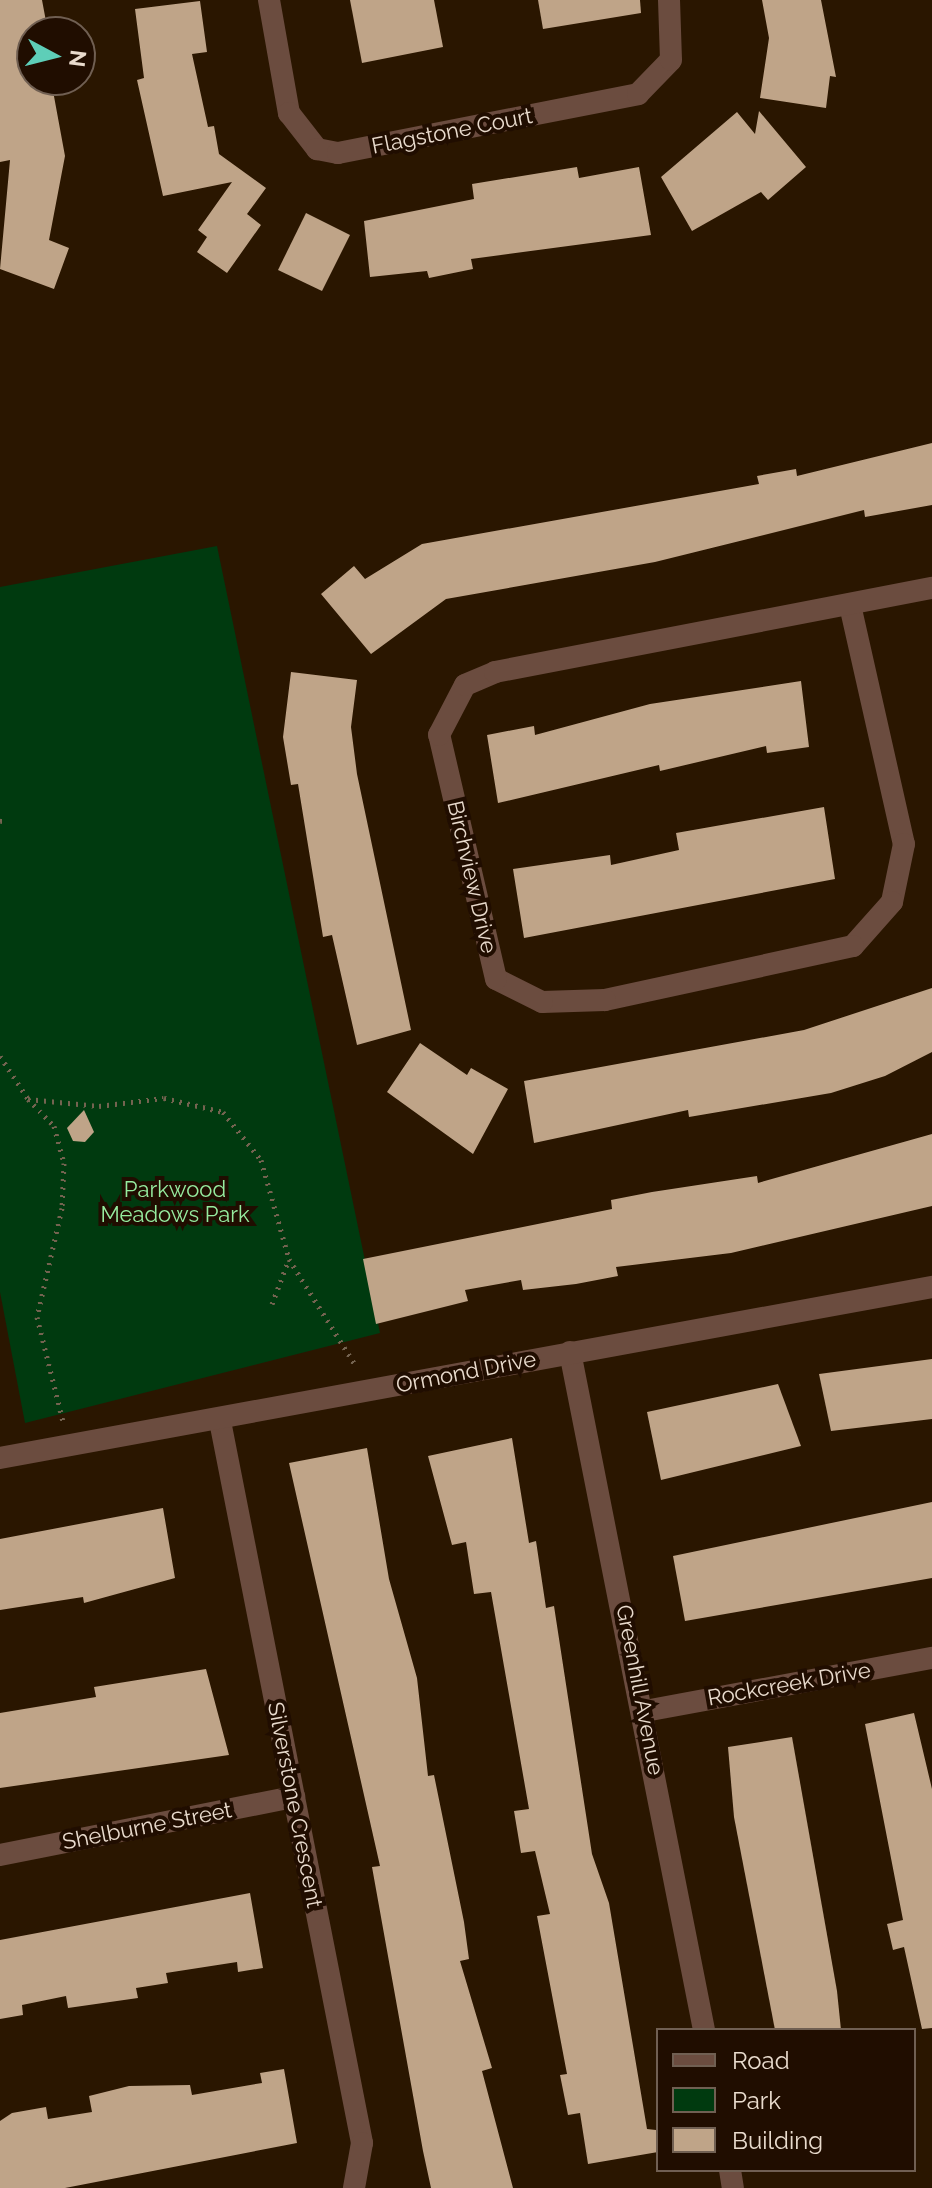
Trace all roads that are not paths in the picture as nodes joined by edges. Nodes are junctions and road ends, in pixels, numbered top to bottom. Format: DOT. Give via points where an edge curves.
graph roads {
  1 [pos="269,0"];
  2 [pos="669,0"];
  3 [pos="932,588"];
  4 [pos="850,605"];
  5 [pos="932,1287"];
  6 [pos="570,1352"];
  7 [pos="220,1421"];
  8 [pos="0,1458"];
  9 [pos="932,1658"];
  10 [pos="645,1711"];
  11 [pos="294,1797"];
  12 [pos="0,1855"];
  13 [pos="704,2028"];
  14 [pos="354,2188"];
  1 -- 2 [label="street, Flagstone Court" via="289,113 317,149 338,153 638,94 671,60"];
  3 -- 4 [label="street, Birchview Drive"];
  4 -- 4 [label="street, Birchview Drive" via="495,672 465,685 439,735 496,979 542,1002 605,1000 853,946 892,902 904,844"];
  5 -- 6 [label="street, Ormond Drive"];
  6 -- 7 [label="street, Ormond Drive"];
  6 -- 10 [label="street, Greenhill Avenue"];
  7 -- 8 [label="street, Ormond Drive"];
  7 -- 11 [label="street, Silverstone Crescent"];
  9 -- 10 [label="street, Rockcreek Drive"];
  10 -- 13 [label="street, Greenhill Avenue"];
  11 -- 12 [label="street, Shelburne Street"];
  11 -- 14 [label="street, Silverstone Crescent" via="362,2143"];
}
